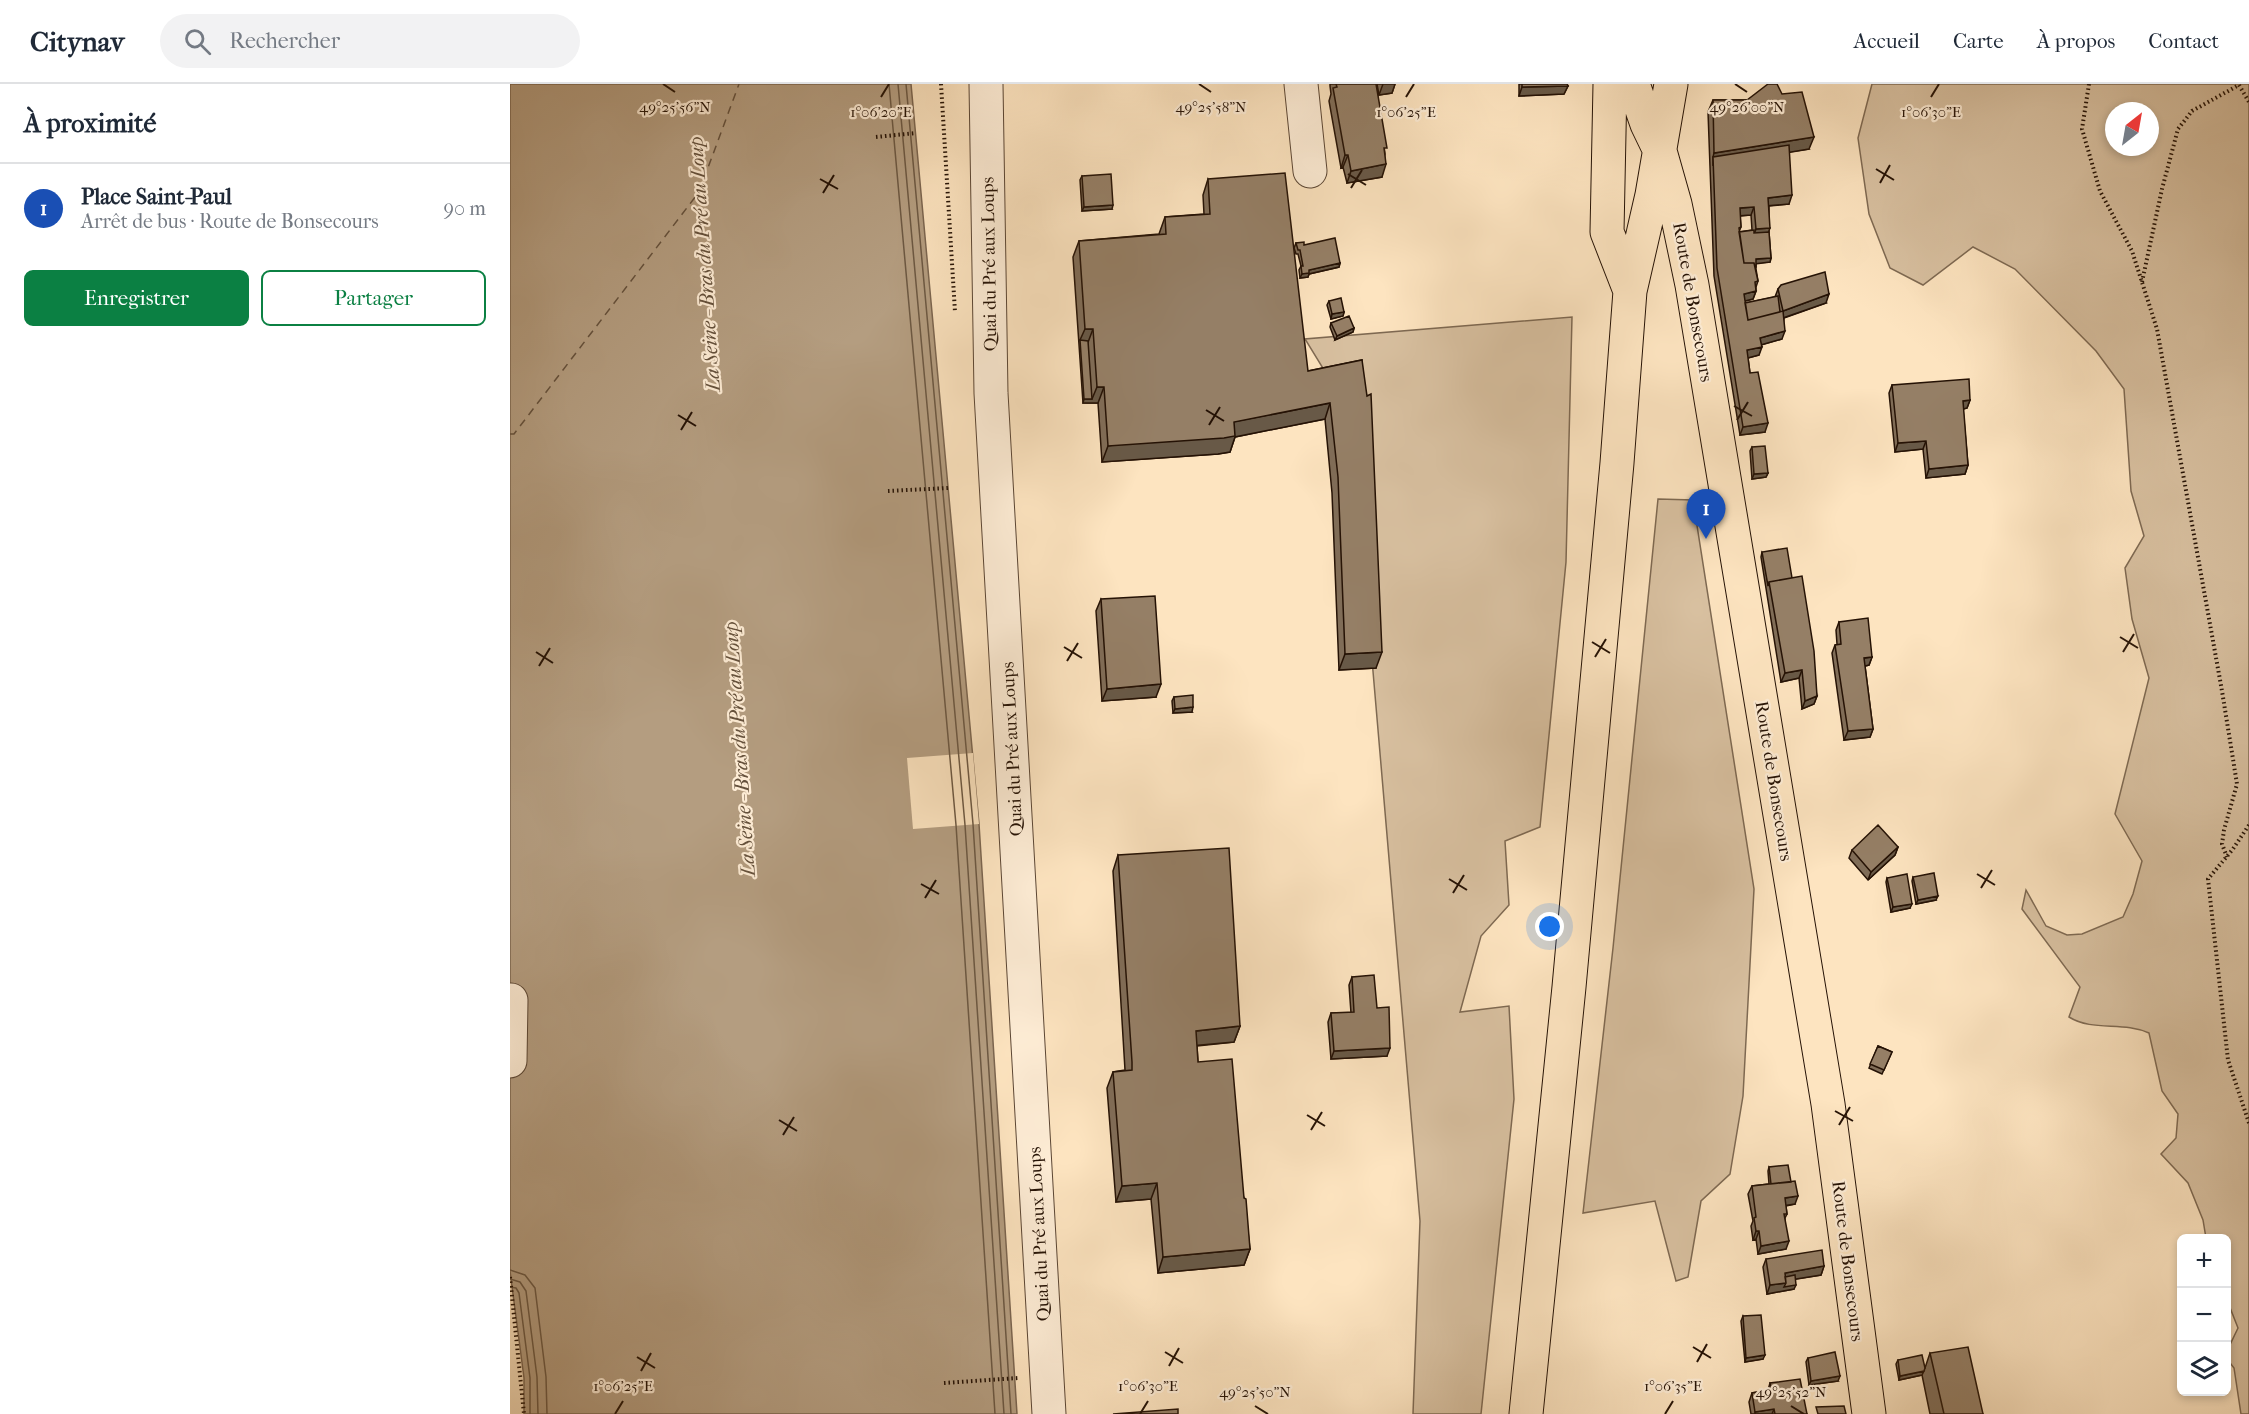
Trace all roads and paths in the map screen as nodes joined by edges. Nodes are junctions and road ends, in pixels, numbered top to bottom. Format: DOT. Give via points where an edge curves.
graph roads {
  1 [pos="986,84"];
  2 [pos="1301,84"];
  3 [pos="1610,84"];
  4 [pos="1633,84"];
  5 [pos="1671,84"];
  6 [pos="2089,84"];
  7 [pos="2239,85"];
  8 [pos="2249,102"];
  9 [pos="916,133"];
  10 [pos="876,138"];
  11 [pos="1660,151"];
  12 [pos="1310,171"];
  13 [pos="2142,284"];
  14 [pos="1630,291"];
  15 [pos="948,488"];
  16 [pos="888,491"];
  17 [pos="2249,825"];
  18 [pos="2227,857"];
  19 [pos="511,1000"];
  20 [pos="510,1061"];
  21 [pos="2249,1123"];
  22 [pos="510,1276"];
  23 [pos="1036,1377"];
  24 [pos="944,1383"];
  25 [pos="524,1414"];
  26 [pos="1050,1414"];
  27 [pos="1526,1414"];
  28 [pos="1869,1414"];
  1 -- 23 [label="street, Quai du Pré aux Loups" via="991,393"];
  2 -- 12 [label="street"];
  3 -- 14 [label="main road" via="1607,232"];
  4 -- 11 [label="main road, Route de Bonsecours"];
  5 -- 11 [label="main road, Route de Bonsecours"];
  6 -- 13 [label="path" via="2082,129 2100,191 2132,251"];
  7 -- 8 [label="path"];
  7 -- 13 [label="path" via="2192,111 2178,129"];
  9 -- 10 [label="path"];
  11 -- 14 [label="main road"];
  11 -- 28 [label="main road, Route de Bonsecours" via="1692,285 1814,1012"];
  13 -- 18 [label="path" via="2157,329 2237,784 2222,844"];
  14 -- 27 [label="main road" via="1568,999"];
  15 -- 16 [label="path"];
  17 -- 18 [label="path"];
  18 -- 21 [label="path" via="2208,879 2228,1060"];
  19 -- 20 [label="street"];
  22 -- 25 [label="path"];
  23 -- 24 [label="path"];
  23 -- 26 [label="street, Quai du Pré aux Loups"];
}
